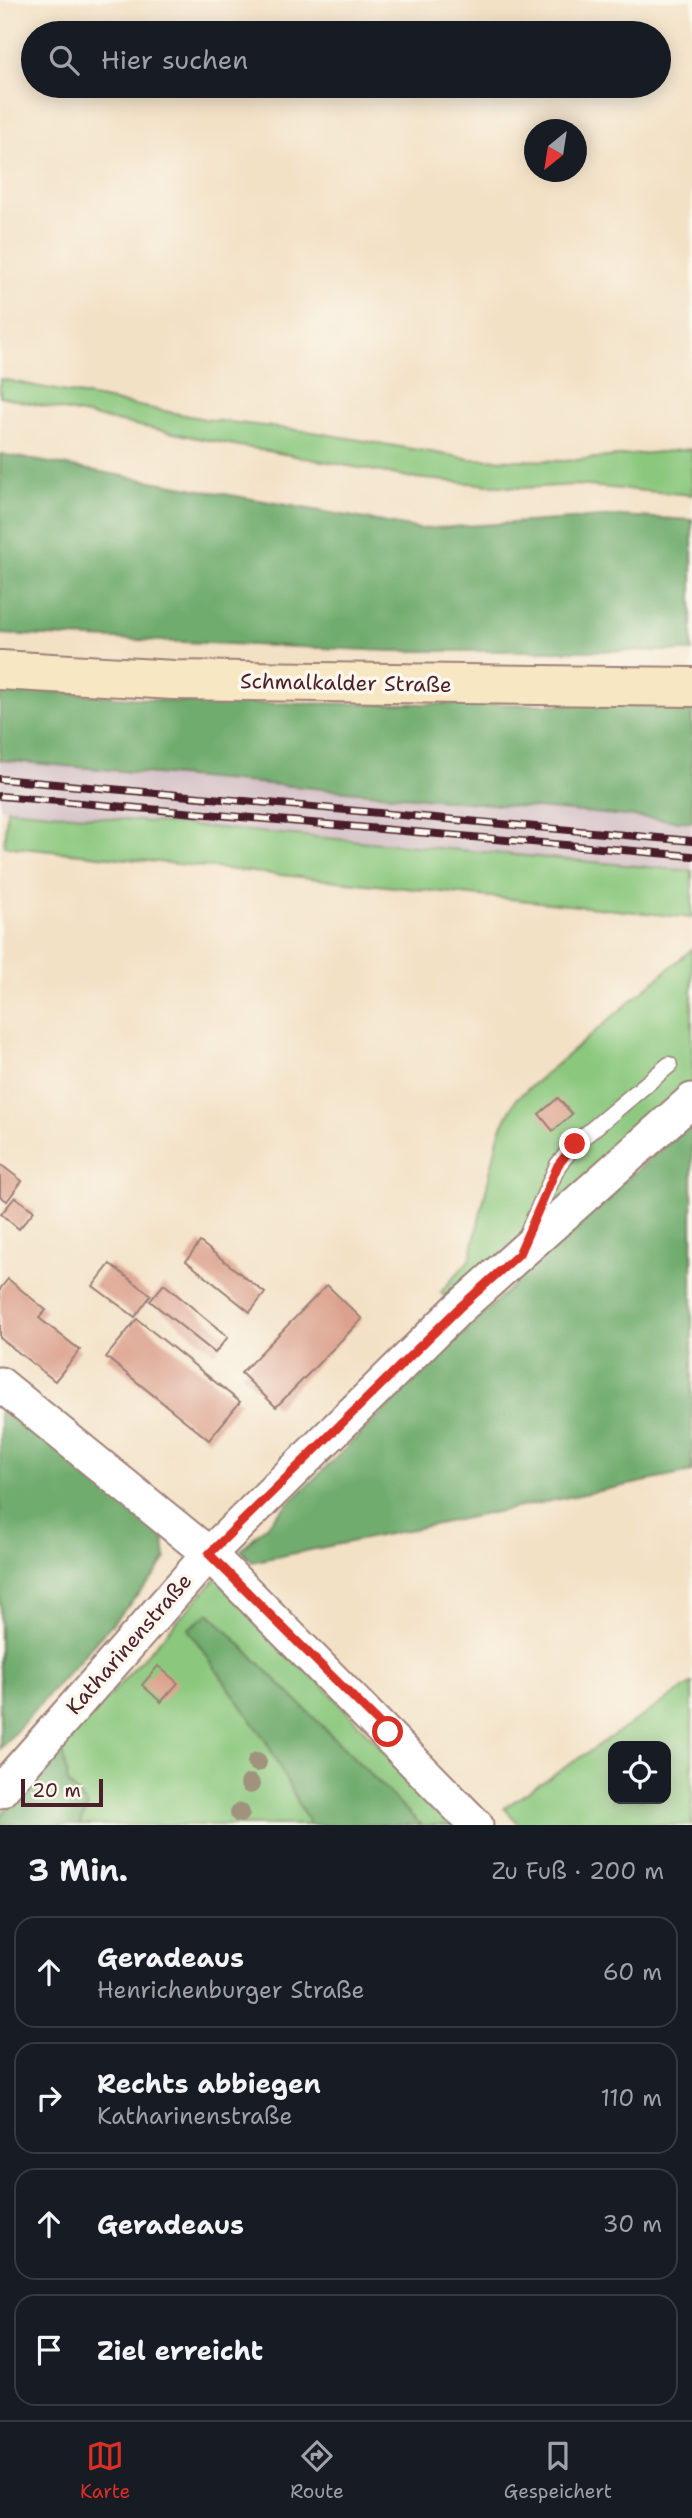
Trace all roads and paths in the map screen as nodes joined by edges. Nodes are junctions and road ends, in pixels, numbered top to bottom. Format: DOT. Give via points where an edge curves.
graph roads {
  1 [pos="0,670"];
  2 [pos="692,687"];
  3 [pos="669,1065"];
  4 [pos="692,1100"];
  5 [pos="519,1254"];
  6 [pos="0,1384"];
  7 [pos="209,1554"];
  8 [pos="0,1791"];
  9 [pos="476,1825"];
  1 -- 2 [label="main road, Schmalkalder Straße" via="187,680"];
  3 -- 5 [label="lane" via="575,1144 558,1165"];
  4 -- 5 [label="street, Katharinenstraße"];
  5 -- 7 [label="street, Katharinenstraße"];
  6 -- 7 [label="street"];
  7 -- 8 [label="street, Katharinenstraße"];
  7 -- 9 [label="street"];
}
